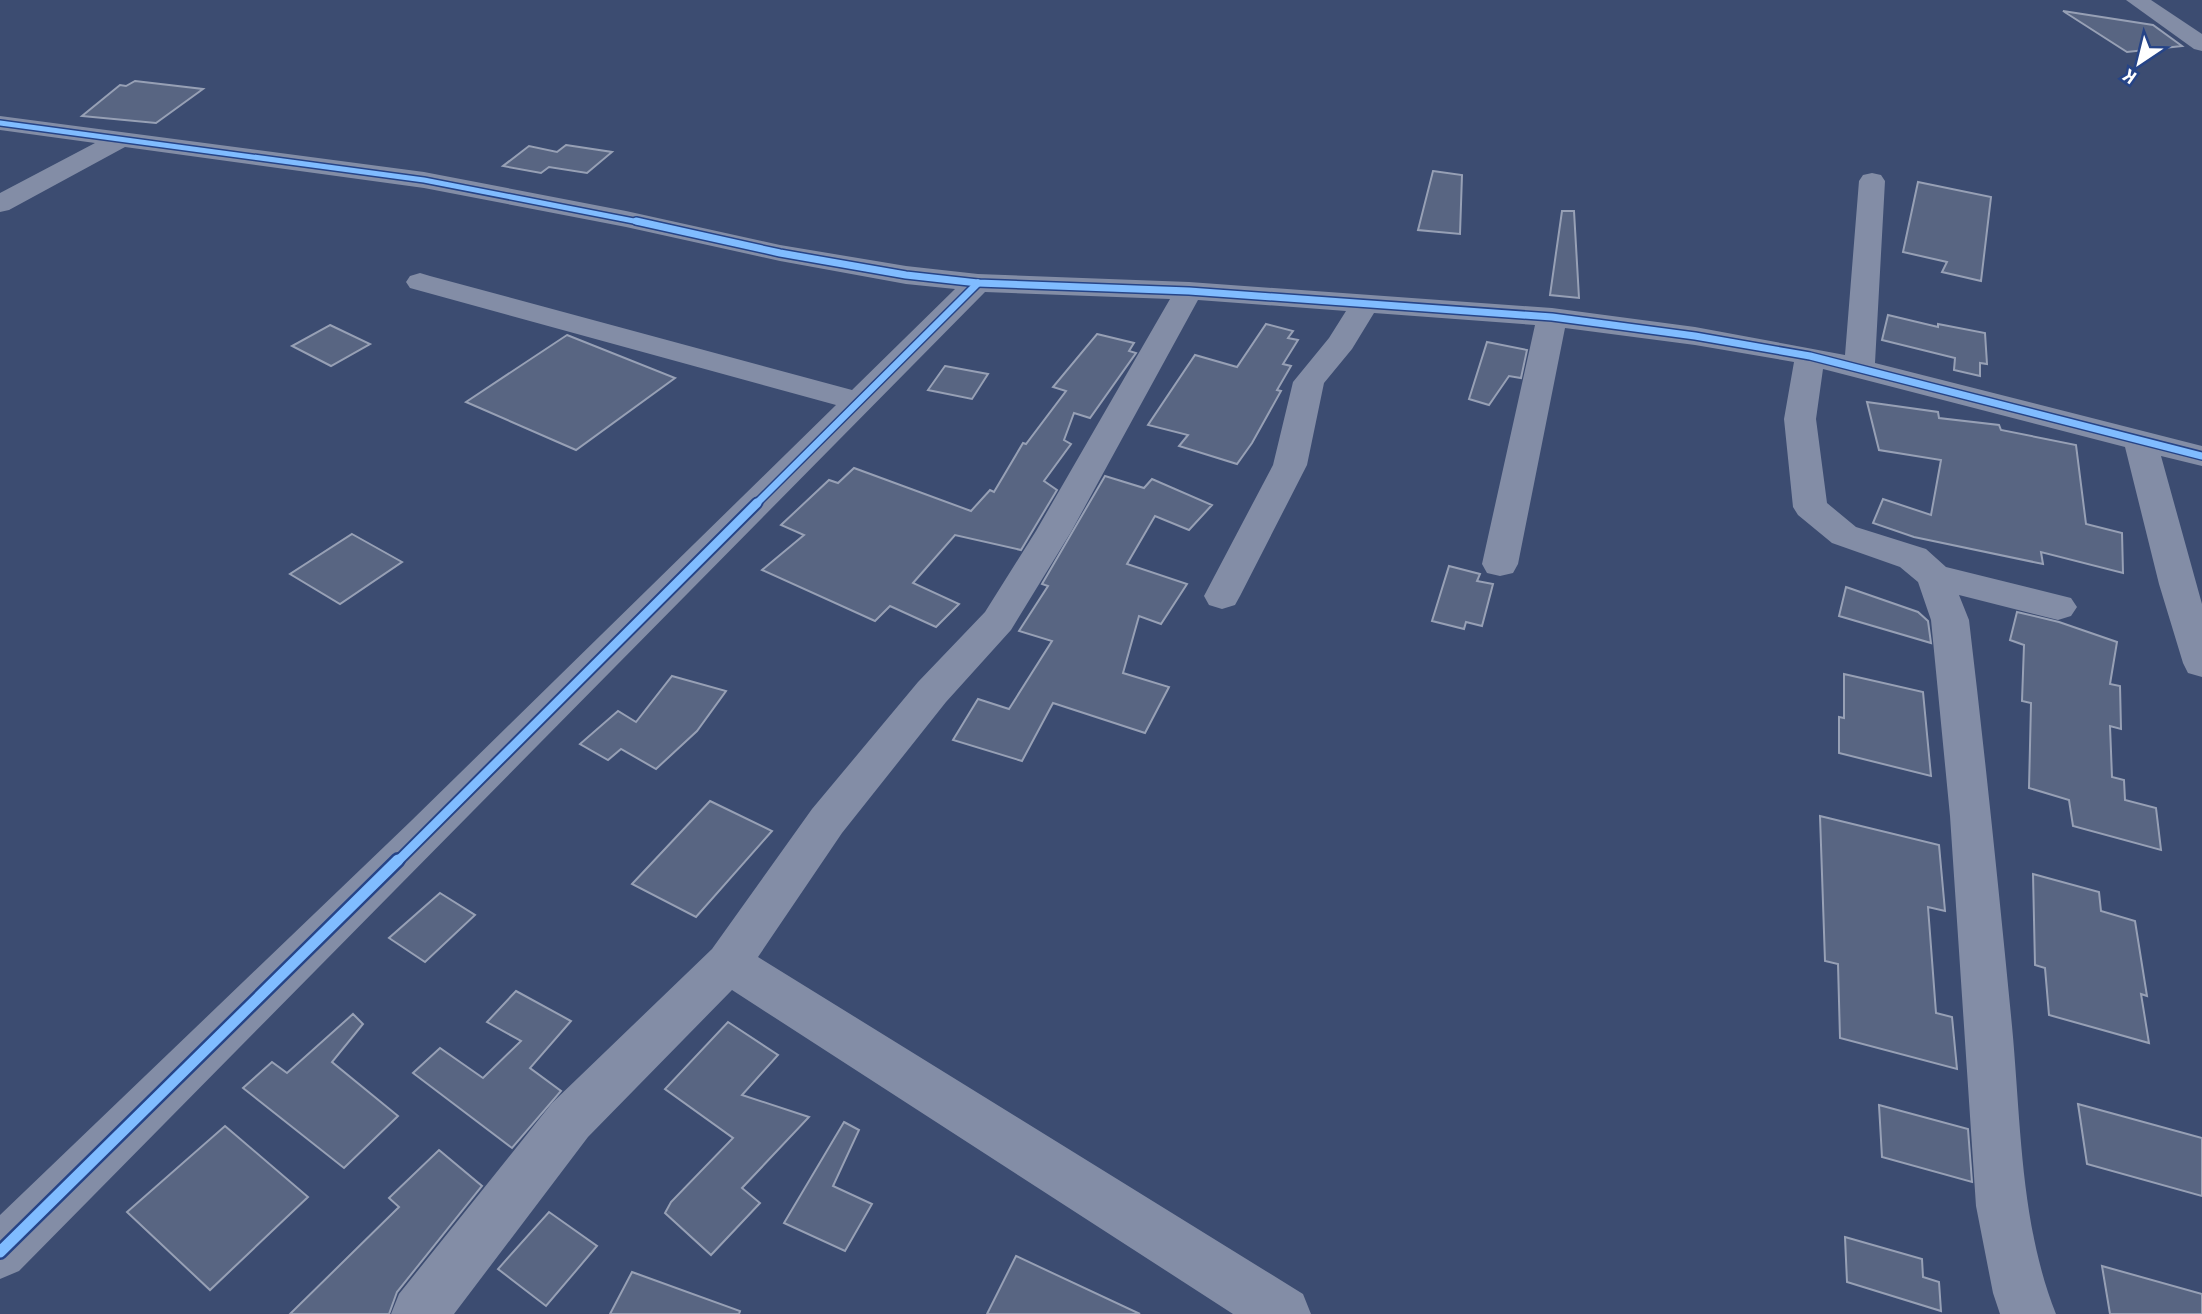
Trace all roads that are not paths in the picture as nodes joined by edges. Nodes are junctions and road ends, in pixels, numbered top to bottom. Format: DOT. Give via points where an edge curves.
graph roads {
  1 [pos="2137,0"];
  2 [pos="2202,44"];
  3 [pos="0,123"];
  4 [pos="122,139"];
  5 [pos="1872,181"];
  6 [pos="0,204"];
  7 [pos="420,282"];
  8 [pos="978,283"];
  9 [pos="1189,291"];
  10 [pos="1364,304"];
  11 [pos="1552,317"];
  12 [pos="1810,356"];
  13 [pos="1859,369"];
  14 [pos="857,401"];
  15 [pos="2140,440"];
  16 [pos="2202,456"];
  17 [pos="1500,564"];
  18 [pos="1934,576"];
  19 [pos="1222,596"];
  20 [pos="2058,607"];
  21 [pos="2202,663"];
  22 [pos="729,963"];
  23 [pos="0,1252"];
  24 [pos="419,1314"];
  25 [pos="1283,1314"];
  26 [pos="2028,1314"];
  1 -- 2 [label="street"];
  3 -- 4 [label="street"];
  4 -- 6 [label="street"];
  4 -- 8 [label="street" via="437,183 802,258"];
  5 -- 13 [label="street"];
  7 -- 14 [label="street"];
  8 -- 9 [label="street"];
  8 -- 14 [label="street"];
  9 -- 10 [label="street"];
  9 -- 22 [label="street" via="998,621 932,692 827,821"];
  10 -- 11 [label="street"];
  10 -- 19 [label="street" via="1341,343 1308,382 1290,465"];
  11 -- 12 [label="street"];
  11 -- 17 [label="street"];
  12 -- 13 [label="street"];
  12 -- 18 [label="street" via="1800,419 1810,507 1844,535 1913,558"];
  13 -- 15 [label="street"];
  14 -- 23 [label="street"];
  15 -- 16 [label="street"];
  15 -- 21 [label="street"];
  18 -- 20 [label="street"];
  18 -- 26 [label="street" via="1950,620 1971,816 2002,1206"];
  22 -- 24 [label="street" via="570,1119"];
  22 -- 25 [label="street"];
}
